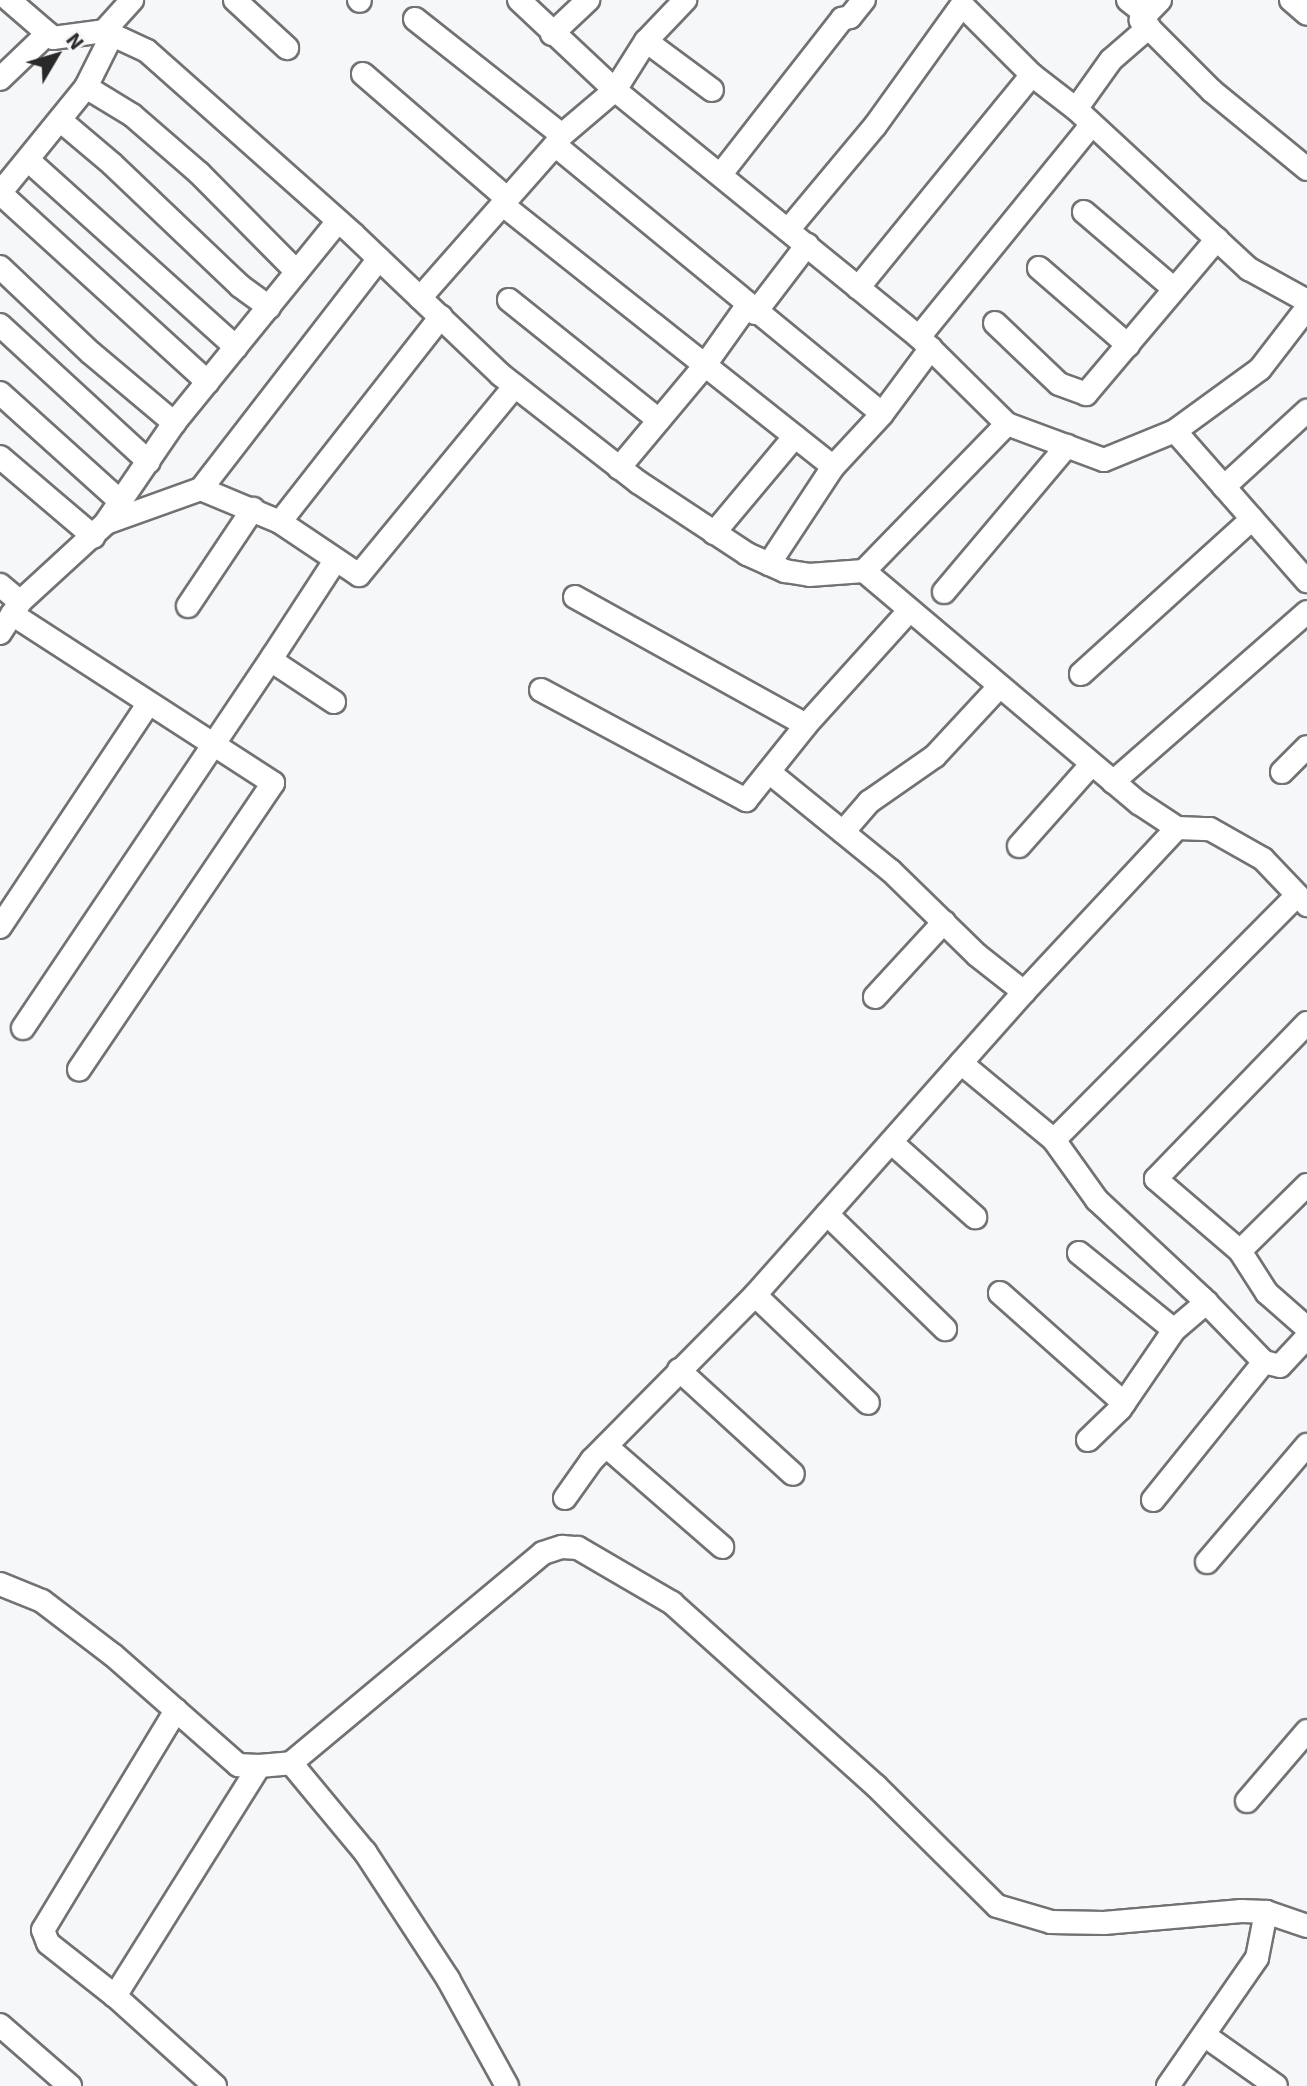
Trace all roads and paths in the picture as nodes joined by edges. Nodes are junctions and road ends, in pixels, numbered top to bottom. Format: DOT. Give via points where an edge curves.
graph roads {
  1 [pos="9,0"];
  2 [pos="132,0"];
  3 [pos="235,0"];
  4 [pos="519,0"];
  5 [pos="588,0"];
  6 [pos="685,0"];
  7 [pos="864,0"];
  8 [pos="1128,0"];
  9 [pos="1291,0"];
  10 [pos="964,2"];
  11 [pos="1152,14"];
  12 [pos="1307,14"];
  13 [pos="415,19"];
  14 [pos="48,33"];
  15 [pos="108,33"];
  16 [pos="552,34"];
  17 [pos="646,41"];
  18 [pos="287,48"];
  19 [pos="363,74"];
  20 [pos="1032,75"];
  21 [pos="0,79"];
  22 [pos="86,87"];
  23 [pos="615,90"];
  24 [pos="712,90"];
  25 [pos="1084,116"];
  26 [pos="60,120"];
  27 [pos="559,140"];
  28 [pos="28,160"];
  29 [pos="1307,169"];
  30 [pos="721,174"];
  31 [pos="0,193"];
  32 [pos="505,202"];
  33 [pos="1084,212"];
  34 [pos="338,221"];
  35 [pos="788,230"];
  36 [pos="1217,239"];
  37 [pos="807,245"];
  38 [pos="379,259"];
  39 [pos="0,267"];
  40 [pos="1039,268"];
  41 [pos="297,272"];
  42 [pos="858,288"];
  43 [pos="1174,289"];
  44 [pos="420,298"];
  45 [pos="509,300"];
  46 [pos="1307,301"];
  47 [pos="269,307"];
  48 [pos="1307,308"];
  49 [pos="751,309"];
  50 [pos="441,317"];
  51 [pos="995,323"];
  52 [pos="0,325"];
  53 [pos="925,343"];
  54 [pos="1128,345"];
  55 [pos="236,347"];
  56 [pos="705,365"];
  57 [pos="208,382"];
  58 [pos="515,386"];
  59 [pos="0,393"];
  60 [pos="1307,411"];
  61 [pos="882,414"];
  62 [pos="659,420"];
  63 [pos="174,423"];
  64 [pos="1007,424"];
  65 [pos="1175,431"];
  66 [pos="795,436"];
  67 [pos="1067,446"];
  68 [pos="0,457"];
  69 [pos="149,462"];
  70 [pos="833,467"];
  71 [pos="619,468"];
  72 [pos="1224,487"];
  73 [pos="201,489"];
  74 [pos="121,502"];
  75 [pos="253,509"];
  76 [pos="1252,519"];
  77 [pos="280,522"];
  78 [pos="100,530"];
  79 [pos="714,533"];
  80 [pos="335,561"];
  81 [pos="769,564"];
  82 [pos="1303,567"];
  83 [pos="864,571"];
  84 [pos="0,585"];
  85 [pos="944,592"];
  86 [pos="575,597"];
  87 [pos="188,606"];
  88 [pos="16,608"];
  89 [pos="909,611"];
  90 [pos="1307,612"];
  91 [pos="0,633"];
  92 [pos="273,656"];
  93 [pos="1081,674"];
  94 [pos="998,688"];
  95 [pos="541,690"];
  96 [pos="334,702"];
  97 [pos="148,704"];
  98 [pos="806,725"];
  99 [pos="214,742"];
  100 [pos="1307,747"];
  101 [pos="1091,765"];
  102 [pos="769,772"];
  103 [pos="1282,772"];
  104 [pos="1113,782"];
  105 [pos="1177,828"];
  106 [pos="843,832"];
  107 [pos="1019,846"];
  108 [pos="1302,900"];
  109 [pos="944,922"];
  110 [pos="0,927"];
  111 [pos="1024,992"];
  112 [pos="875,997"];
  113 [pos="1307,1023"];
  114 [pos="23,1028"];
  115 [pos="961,1063"];
  116 [pos="79,1070"];
  117 [pos="1054,1140"];
  118 [pos="891,1142"];
  119 [pos="1307,1185"];
  120 [pos="827,1214"];
  121 [pos="975,1217"];
  122 [pos="1240,1251"];
  123 [pos="1079,1253"];
  124 [pos="1000,1293"];
  125 [pos="755,1295"];
  126 [pos="1207,1302"];
  127 [pos="1307,1328"];
  128 [pos="945,1329"];
  129 [pos="1174,1330"];
  130 [pos="1307,1337"];
  131 [pos="1264,1362"];
  132 [pos="679,1370"];
  133 [pos="868,1403"];
  134 [pos="1124,1403"];
  135 [pos="1088,1440"];
  136 [pos="1307,1445"];
  137 [pos="606,1446"];
  138 [pos="793,1474"];
  139 [pos="565,1498"];
  140 [pos="1153,1500"];
  141 [pos="722,1547"];
  142 [pos="1207,1562"];
  143 [pos="0,1584"];
  144 [pos="176,1710"];
  145 [pos="1307,1731"];
  146 [pos="291,1763"];
  147 [pos="259,1766"];
  148 [pos="1247,1801"];
  149 [pos="1266,1912"];
  150 [pos="1307,1926"];
  151 [pos="115,1996"];
  152 [pos="0,2025"];
  153 [pos="1204,2035"];
  154 [pos="70,2086"];
  155 [pos="215,2086"];
  156 [pos="507,2086"];
  157 [pos="1168,2086"];
  158 [pos="1276,2086"];
  1 -- 14 [label="street"];
  2 -- 15 [label="street"];
  3 -- 18 [label="street"];
  4 -- 16 [label="street"];
  5 -- 16 [label="street"];
  6 -- 17 [label="street"];
  7 -- 30 [label="street" via="842,19"];
  8 -- 11 [label="street"];
  9 -- 12 [label="street"];
  10 -- 20 [label="street"];
  10 -- 35 [label="street" via="875,126"];
  11 -- 25 [label="street" via="1111,60"];
  11 -- 29 [label="street" via="1212,91"];
  13 -- 27 [label="street"];
  14 -- 15 [label="street" via="53,38"];
  14 -- 21 [label="street"];
  15 -- 22 [label="street"];
  15 -- 34 [label="street" via="147,51"];
  16 -- 23 [label="street"];
  17 -- 23 [label="street"];
  17 -- 24 [label="street"];
  19 -- 32 [label="street"];
  20 -- 25 [label="street"];
  20 -- 42 [label="street"];
  22 -- 26 [label="street"];
  22 -- 41 [label="street" via="132,115 199,173"];
  23 -- 27 [label="street"];
  23 -- 30 [label="street"];
  25 -- 36 [label="street"];
  25 -- 53 [label="street"];
  26 -- 28 [label="street"];
  26 -- 47 [label="street"];
  27 -- 32 [label="street"];
  27 -- 49 [label="street"];
  28 -- 31 [label="street"];
  28 -- 55 [label="street"];
  30 -- 35 [label="street"];
  31 -- 57 [label="street"];
  32 -- 44 [label="street"];
  32 -- 56 [label="street"];
  33 -- 43 [label="street"];
  34 -- 38 [label="street"];
  34 -- 41 [label="street"];
  35 -- 37 [label="street"];
  36 -- 43 [label="street"];
  36 -- 46 [label="street" via="1249,269"];
  37 -- 42 [label="street"];
  37 -- 49 [label="street"];
  38 -- 44 [label="street"];
  38 -- 73 [label="street"];
  39 -- 63 [label="street"];
  40 -- 54 [label="street"];
  41 -- 47 [label="street"];
  42 -- 53 [label="street"];
  43 -- 54 [label="street"];
  44 -- 50 [label="street"];
  45 -- 62 [label="street"];
  47 -- 55 [label="street"];
  48 -- 65 [label="street" via="1260,369"];
  49 -- 56 [label="street"];
  49 -- 61 [label="street"];
  50 -- 58 [label="street"];
  50 -- 77 [label="street"];
  51 -- 54 [label="street" via="1059,384 1086,394"];
  52 -- 69 [label="street"];
  53 -- 61 [label="street"];
  53 -- 64 [label="street"];
  55 -- 57 [label="street"];
  56 -- 62 [label="street"];
  56 -- 66 [label="street"];
  57 -- 63 [label="street"];
  58 -- 71 [label="street"];
  58 -- 80 [label="street" via="359,575"];
  59 -- 74 [label="street"];
  60 -- 72 [label="street"];
  61 -- 70 [label="street"];
  62 -- 71 [label="street"];
  63 -- 69 [label="street"];
  64 -- 67 [label="street"];
  64 -- 83 [label="street"];
  65 -- 67 [label="street" via="1104,460"];
  65 -- 72 [label="street"];
  66 -- 70 [label="street"];
  66 -- 79 [label="street"];
  67 -- 85 [label="street"];
  68 -- 78 [label="street"];
  69 -- 74 [label="street"];
  70 -- 81 [label="street"];
  71 -- 79 [label="street"];
  72 -- 76 [label="street"];
  73 -- 75 [label="street"];
  73 -- 78 [label="street"];
  74 -- 78 [label="street"];
  75 -- 77 [label="street"];
  75 -- 87 [label="street"];
  76 -- 82 [label="street"];
  76 -- 93 [label="street"];
  77 -- 80 [label="street"];
  78 -- 88 [label="street"];
  79 -- 81 [label="street"];
  80 -- 92 [label="street"];
  81 -- 83 [label="street" via="809,575"];
  83 -- 89 [label="street"];
  84 -- 88 [label="street"];
  86 -- 98 [label="street"];
  88 -- 91 [label="street"];
  88 -- 97 [label="street"];
  89 -- 94 [label="street"];
  89 -- 98 [label="street"];
  90 -- 104 [label="street"];
  92 -- 96 [label="street" via="278,665"];
  92 -- 99 [label="street"];
  94 -- 101 [label="street"];
  94 -- 106 [label="street" via="935,756 869,802"];
  95 -- 102 [label="street" via="746,800"];
  97 -- 99 [label="street"];
  97 -- 110 [label="street"];
  98 -- 102 [label="street"];
  99 -- 114 [label="street"];
  99 -- 116 [label="street" via="271,779 273,787"];
  100 -- 103 [label="street"];
  101 -- 104 [label="street"];
  101 -- 107 [label="street"];
  102 -- 106 [label="street"];
  104 -- 105 [label="street"];
  105 -- 108 [label="street" via="1210,829 1263,859"];
  105 -- 111 [label="street"];
  106 -- 109 [label="street"];
  108 -- 117 [label="street"];
  109 -- 111 [label="street"];
  109 -- 112 [label="street"];
  111 -- 115 [label="street"];
  113 -- 122 [label="street" via="1156,1179"];
  115 -- 117 [label="street"];
  115 -- 118 [label="street"];
  117 -- 126 [label="street" via="1097,1200"];
  118 -- 120 [label="street"];
  118 -- 121 [label="street"];
  119 -- 122 [label="street"];
  120 -- 125 [label="street"];
  120 -- 128 [label="street"];
  122 -- 127 [label="street" via="1267,1293"];
  123 -- 129 [label="street"];
  124 -- 134 [label="street"];
  125 -- 132 [label="street"];
  125 -- 133 [label="street"];
  126 -- 129 [label="street"];
  126 -- 131 [label="street"];
  129 -- 134 [label="street"];
  130 -- 131 [label="street" via="1280,1366"];
  131 -- 140 [label="street"];
  132 -- 137 [label="street"];
  132 -- 138 [label="street"];
  134 -- 135 [label="street"];
  136 -- 142 [label="street"];
  137 -- 139 [label="street"];
  137 -- 141 [label="street"];
  143 -- 144 [label="street" via="42,1601"];
  144 -- 147 [label="street" via="238,1765"];
  144 -- 151 [label="street" via="43,1930 48,1943"];
  145 -- 148 [label="street"];
  146 -- 147 [label="street"];
  146 -- 149 [label="street" via="543,1553 578,1548 672,1603 876,1786 997,1906 1051,1922"];
  146 -- 156 [label="street" via="365,1852 448,1979"];
  147 -- 151 [label="street"];
  149 -- 150 [label="street"];
  149 -- 153 [label="street" via="1257,1958"];
  151 -- 155 [label="street"];
  152 -- 154 [label="street"];
  153 -- 157 [label="street"];
  153 -- 158 [label="street"];
}
